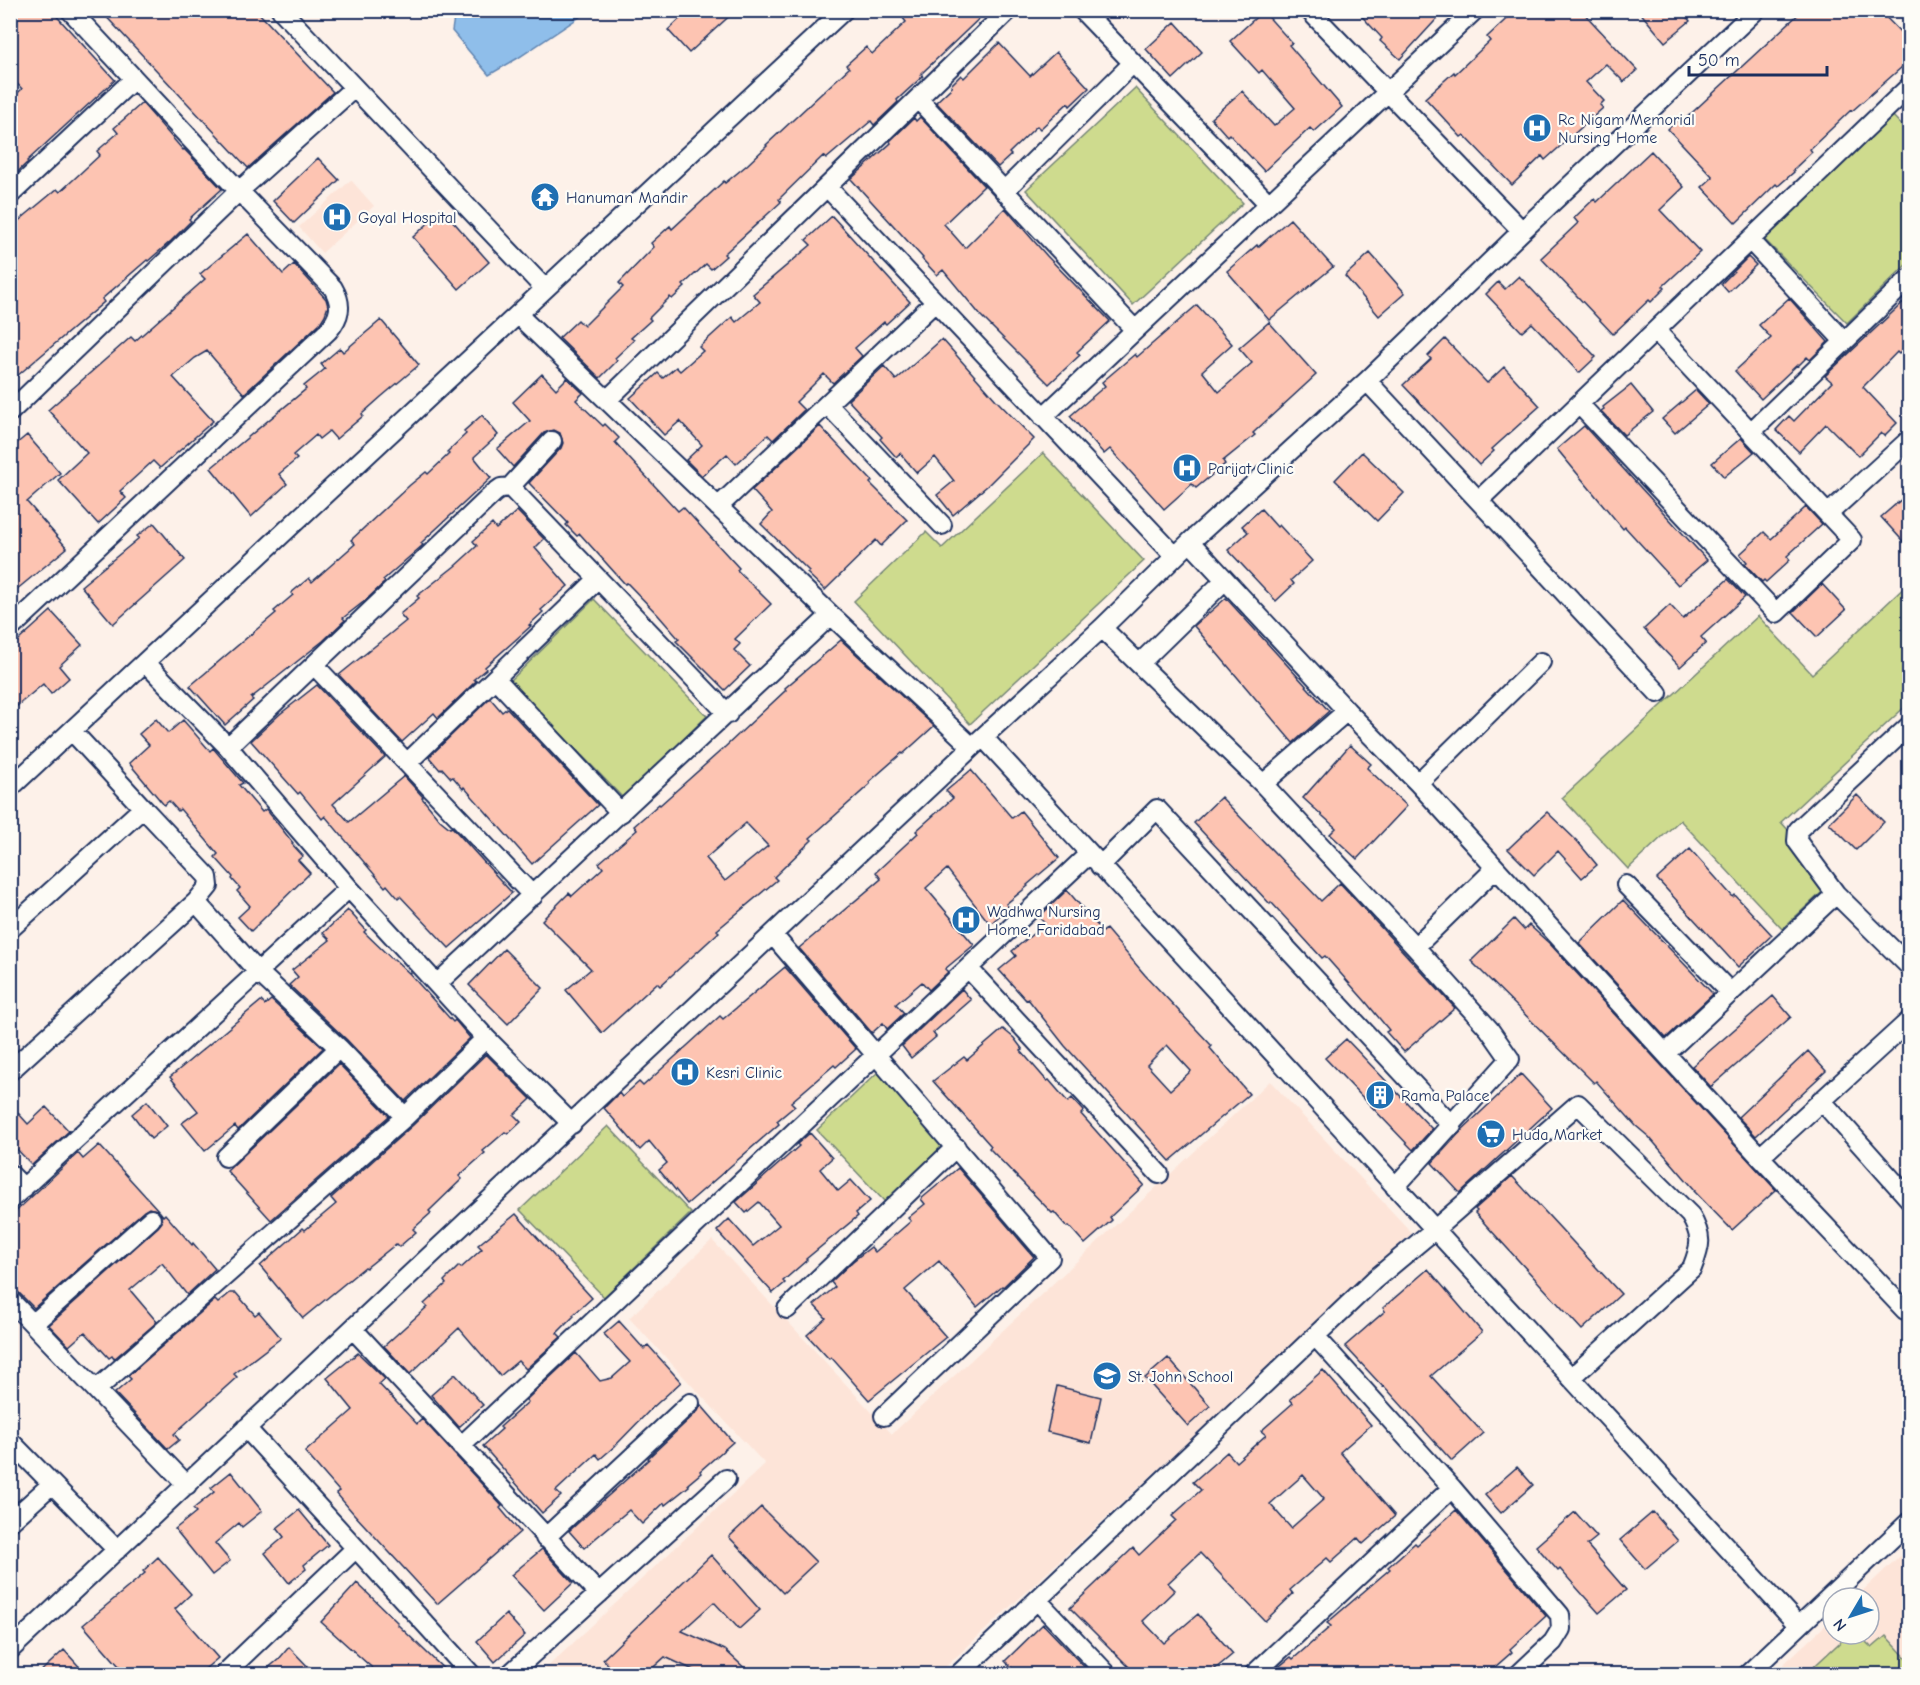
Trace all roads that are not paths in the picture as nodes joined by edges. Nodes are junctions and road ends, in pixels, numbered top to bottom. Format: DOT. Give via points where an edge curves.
graph roads {
  1 [pos="70,10"];
  2 [pos="281,10"];
  3 [pos="844,10"];
  4 [pos="1009,10"];
  5 [pos="1082,10"];
  6 [pos="1309,10"];
  7 [pos="1475,10"];
  8 [pos="1756,10"];
  9 [pos="1133,63"];
  10 [pos="134,79"];
  11 [pos="354,88"];
  12 [pos="1388,92"];
  13 [pos="1906,96"];
  14 [pos="918,99"];
  15 [pos="827,187"];
  16 [pos="239,191"];
  17 [pos="1004,191"];
  18 [pos="10,195"];
  19 [pos="1269,204"];
  20 [pos="1522,231"];
  21 [pos="1749,240"];
  22 [pos="1910,278"];
  23 [pos="545,289"];
  24 [pos="935,302"];
  25 [pos="518,315"];
  26 [pos="1135,330"];
  27 [pos="1656,330"];
  28 [pos="1844,341"];
  29 [pos="1367,381"];
  30 [pos="607,400"];
  31 [pos="827,404"];
  32 [pos="1579,404"];
  33 [pos="10,412"];
  34 [pos="1043,417"];
  35 [pos="1751,432"];
  36 [pos="1910,438"];
  37 [pos="552,441"];
  38 [pos="510,487"];
  39 [pos="1479,500"];
  40 [pos="718,507"];
  41 [pos="1828,514"];
  42 [pos="942,525"];
  43 [pos="1190,542"];
  44 [pos="1175,556"];
  45 [pos="598,579"];
  46 [pos="1225,579"];
  47 [pos="831,615"];
  48 [pos="11,626"];
  49 [pos="1102,628"];
  50 [pos="145,662"];
  51 [pos="1541,662"];
  52 [pos="1139,664"];
  53 [pos="314,665"];
  54 [pos="495,678"];
  55 [pos="1658,693"];
  56 [pos="1347,711"];
  57 [pos="728,714"];
  58 [pos="1910,725"];
  59 [pos="72,731"];
  60 [pos="977,742"];
  61 [pos="228,747"];
  62 [pos="407,763"];
  63 [pos="1418,783"];
  64 [pos="1263,784"];
  65 [pos="10,788"];
  66 [pos="144,808"];
  67 [pos="621,813"];
  68 [pos="1095,860"];
  69 [pos="1495,869"];
  70 [pos="1626,885"];
  71 [pos="349,888"];
  72 [pos="1836,894"];
  73 [pos="533,896"];
  74 [pos="196,902"];
  75 [pos="10,929"];
  76 [pos="773,935"];
  77 [pos="1415,947"];
  78 [pos="968,968"];
  79 [pos="1910,968"];
  80 [pos="258,972"];
  81 [pos="438,983"];
  82 [pos="1731,992"];
  83 [pos="1910,1020"];
  84 [pos="486,1038"];
  85 [pos="339,1048"];
  86 [pos="1666,1053"];
  87 [pos="877,1054"];
  88 [pos="14,1061"];
  89 [pos="1821,1100"];
  90 [pos="405,1117"];
  91 [pos="572,1124"];
  92 [pos="1452,1126"];
  93 [pos="956,1147"];
  94 [pos="226,1157"];
  95 [pos="1760,1157"];
  96 [pos="10,1174"];
  97 [pos="1159,1174"];
  98 [pos="1395,1187"];
  99 [pos="17,1194"];
  100 [pos="1910,1200"];
  101 [pos="151,1219"];
  102 [pos="1434,1230"];
  103 [pos="10,1300"];
  104 [pos="787,1309"];
  105 [pos="1905,1310"];
  106 [pos="33,1324"];
  107 [pos="353,1329"];
  108 [pos="1315,1336"];
  109 [pos="1571,1378"];
  110 [pos="96,1390"];
  111 [pos="690,1403"];
  112 [pos="884,1416"];
  113 [pos="246,1428"];
  114 [pos="10,1441"];
  115 [pos="461,1446"];
  116 [pos="726,1479"];
  117 [pos="52,1484"];
  118 [pos="187,1485"];
  119 [pos="1452,1488"];
  120 [pos="1910,1521"];
  121 [pos="10,1522"];
  122 [pos="545,1538"];
  123 [pos="356,1548"];
  124 [pos="117,1550"];
  125 [pos="599,1594"];
  126 [pos="1037,1600"];
  127 [pos="1798,1625"];
  128 [pos="10,1650"];
  129 [pos="224,1674"];
  130 [pos="471,1674"];
  131 [pos="510,1674"];
  132 [pos="960,1674"];
  133 [pos="1107,1674"];
  134 [pos="1254,1674"];
  135 [pos="1519,1674"];
  136 [pos="1748,1674"];
  1 -- 10 [label="street"];
  2 -- 11 [label="street"];
  3 -- 23 [label="street"];
  4 -- 14 [label="street"];
  5 -- 9 [label="street"];
  6 -- 12 [label="street"];
  7 -- 12 [label="street"];
  8 -- 20 [label="street"];
  9 -- 17 [label="street"];
  9 -- 19 [label="street"];
  10 -- 16 [label="street"];
  10 -- 18 [label="street"];
  11 -- 16 [label="street"];
  11 -- 23 [label="street"];
  12 -- 19 [label="street"];
  12 -- 20 [label="street"];
  13 -- 21 [label="street"];
  14 -- 15 [label="street"];
  14 -- 17 [label="street"];
  15 -- 24 [label="street"];
  15 -- 30 [label="street"];
  16 -- 33 [label="street"];
  16 -- 48 [label="street" via="333,288 339,298 336,321"];
  17 -- 26 [label="street"];
  19 -- 26 [label="street"];
  20 -- 29 [label="street"];
  21 -- 27 [label="street"];
  21 -- 28 [label="street"];
  22 -- 28 [label="street"];
  23 -- 25 [label="street"];
  24 -- 31 [label="street"];
  24 -- 34 [label="street"];
  25 -- 30 [label="street"];
  25 -- 50 [label="street"];
  26 -- 34 [label="street"];
  27 -- 32 [label="street"];
  27 -- 35 [label="street"];
  28 -- 35 [label="street"];
  29 -- 39 [label="street"];
  29 -- 43 [label="street"];
  30 -- 40 [label="street"];
  31 -- 40 [label="street"];
  31 -- 42 [label="street"];
  32 -- 39 [label="street"];
  32 -- 41 [label="street" via="1776,613 1852,540"];
  34 -- 44 [label="street"];
  35 -- 41 [label="street"];
  36 -- 41 [label="street"];
  37 -- 38 [label="street"];
  38 -- 45 [label="street"];
  38 -- 53 [label="street" via="494,493"];
  39 -- 55 [label="street"];
  40 -- 47 [label="street"];
  43 -- 44 [label="street"];
  43 -- 46 [label="street"];
  44 -- 49 [label="street"];
  45 -- 54 [label="street"];
  45 -- 57 [label="street"];
  46 -- 52 [label="street"];
  46 -- 56 [label="street"];
  47 -- 57 [label="street"];
  47 -- 60 [label="street"];
  49 -- 52 [label="street"];
  49 -- 60 [label="street"];
  50 -- 59 [label="street"];
  50 -- 61 [label="street"];
  51 -- 63 [label="street"];
  52 -- 64 [label="street"];
  53 -- 61 [label="street"];
  53 -- 62 [label="street"];
  54 -- 62 [label="street"];
  54 -- 67 [label="street"];
  56 -- 63 [label="street"];
  56 -- 64 [label="street"];
  57 -- 67 [label="street"];
  58 -- 72 [label="street" via="1798,830 1797,841"];
  59 -- 65 [label="street"];
  59 -- 66 [label="street"];
  60 -- 68 [label="street"];
  60 -- 76 [label="street"];
  61 -- 71 [label="street"];
  62 -- 73 [label="street"];
  63 -- 69 [label="street"];
  64 -- 77 [label="street"];
  66 -- 74 [label="street" via="208,877 209,886"];
  66 -- 75 [label="street"];
  67 -- 73 [label="street"];
  68 -- 78 [label="street"];
  68 -- 92 [label="street" via="1157,809"];
  68 -- 98 [label="street"];
  69 -- 77 [label="street"];
  69 -- 86 [label="street"];
  70 -- 82 [label="street"];
  71 -- 80 [label="street"];
  71 -- 81 [label="street"];
  72 -- 79 [label="street"];
  72 -- 82 [label="street"];
  73 -- 81 [label="street"];
  74 -- 80 [label="street"];
  74 -- 88 [label="street"];
  76 -- 87 [label="street"];
  76 -- 91 [label="street"];
  77 -- 92 [label="street" via="1489,1029 1510,1059"];
  78 -- 87 [label="street"];
  78 -- 97 [label="street"];
  80 -- 85 [label="street"];
  80 -- 99 [label="street"];
  81 -- 84 [label="street"];
  82 -- 86 [label="street"];
  83 -- 89 [label="street"];
  84 -- 90 [label="street"];
  84 -- 91 [label="street"];
  85 -- 90 [label="street"];
  85 -- 94 [label="street"];
  86 -- 95 [label="street"];
  87 -- 93 [label="street"];
  87 -- 115 [label="street"];
  89 -- 95 [label="street"];
  89 -- 100 [label="street"];
  90 -- 110 [label="street"];
  91 -- 107 [label="street"];
  92 -- 98 [label="street"];
  93 -- 104 [label="street"];
  93 -- 112 [label="street" via="1050,1258"];
  95 -- 105 [label="street"];
  96 -- 99 [label="street"];
  98 -- 102 [label="street"];
  101 -- 106 [label="street"];
  102 -- 108 [label="street"];
  102 -- 109 [label="street"];
  102 -- 109 [label="street" via="1578,1104 1690,1215 1699,1230 1700,1248 1692,1268"];
  103 -- 106 [label="street"];
  106 -- 110 [label="street"];
  107 -- 113 [label="street"];
  107 -- 115 [label="street"];
  108 -- 119 [label="street"];
  108 -- 126 [label="street"];
  109 -- 127 [label="street"];
  110 -- 118 [label="street"];
  111 -- 122 [label="street"];
  113 -- 118 [label="street"];
  113 -- 123 [label="street"];
  114 -- 117 [label="street"];
  115 -- 122 [label="street"];
  116 -- 125 [label="street"];
  117 -- 121 [label="street"];
  117 -- 124 [label="street"];
  118 -- 124 [label="street"];
  119 -- 134 [label="street"];
  119 -- 135 [label="street" via="1560,1615 1562,1629 1553,1642"];
  120 -- 127 [label="street"];
  122 -- 125 [label="street"];
  123 -- 129 [label="street"];
  123 -- 130 [label="street"];
  124 -- 128 [label="street"];
  125 -- 131 [label="street"];
  126 -- 132 [label="street"];
  126 -- 133 [label="street"];
  127 -- 136 [label="street"];
}
